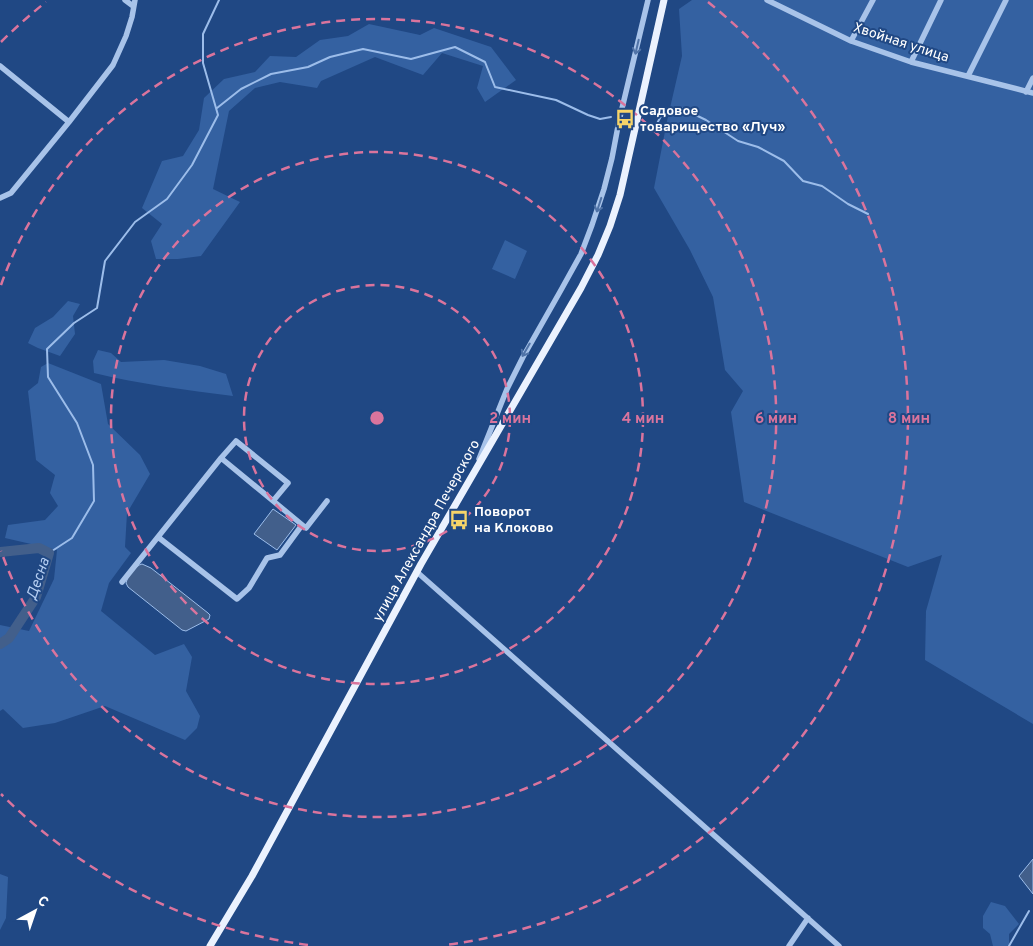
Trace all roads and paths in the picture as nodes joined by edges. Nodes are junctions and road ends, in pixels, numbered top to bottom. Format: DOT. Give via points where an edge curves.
graph roads {
  1 [pos="125,0"];
  2 [pos="648,0"];
  3 [pos="664,0"];
  4 [pos="767,0"];
  5 [pos="873,0"];
  6 [pos="941,0"];
  7 [pos="1006,0"];
  8 [pos="134,3"];
  9 [pos="851,41"];
  10 [pos="911,62"];
  11 [pos="0,66"];
  12 [pos="968,76"];
  13 [pos="1033,78"];
  14 [pos="1026,92"];
  15 [pos="1033,94"];
  16 [pos="69,122"];
  17 [pos="0,198"];
  18 [pos="221,458"];
  19 [pos="473,473"];
  20 [pos="273,501"];
  21 [pos="327,502"];
  22 [pos="302,525"];
  23 [pos="158,537"];
  24 [pos="417,572"];
  25 [pos="122,582"];
  26 [pos="808,918"];
  27 [pos="210,946"];
  28 [pos="788,946"];
  29 [pos="839,946"];
  1 -- 8 [label="street"];
  2 -- 19 [label="street, one-way" via="612,158 592,225 581,254 507,390"];
  3 -- 19 [label="main road, улица Александра Печерского" via="610,226 581,288"];
  4 -- 9 [label="street, Хвойная улица"];
  5 -- 9 [label="street"];
  6 -- 10 [label="street"];
  7 -- 12 [label="street"];
  8 -- 16 [label="street" via="126,36 113,65"];
  9 -- 10 [label="street, Хвойная улица"];
  10 -- 12 [label="street, Хвойная улица"];
  11 -- 16 [label="street"];
  12 -- 14 [label="street, Хвойная улица"];
  13 -- 14 [label="street"];
  14 -- 15 [label="street, Хвойная улица"];
  16 -- 17 [label="street" via="11,193"];
  18 -- 20 [label="street"];
  18 -- 20 [label="street" via="236,441 288,483"];
  18 -- 23 [label="street"];
  19 -- 24 [label="main road, улица Александра Печерского"];
  20 -- 22 [label="street"];
  21 -- 22 [label="street" via="306,528"];
  22 -- 23 [label="street" via="280,555 268,558 249,588 237,599"];
  23 -- 25 [label="street"];
  24 -- 26 [label="street"];
  24 -- 27 [label="main road, улица Александра Печерского" via="252,876"];
  26 -- 28 [label="street"];
  26 -- 29 [label="street"];
}
